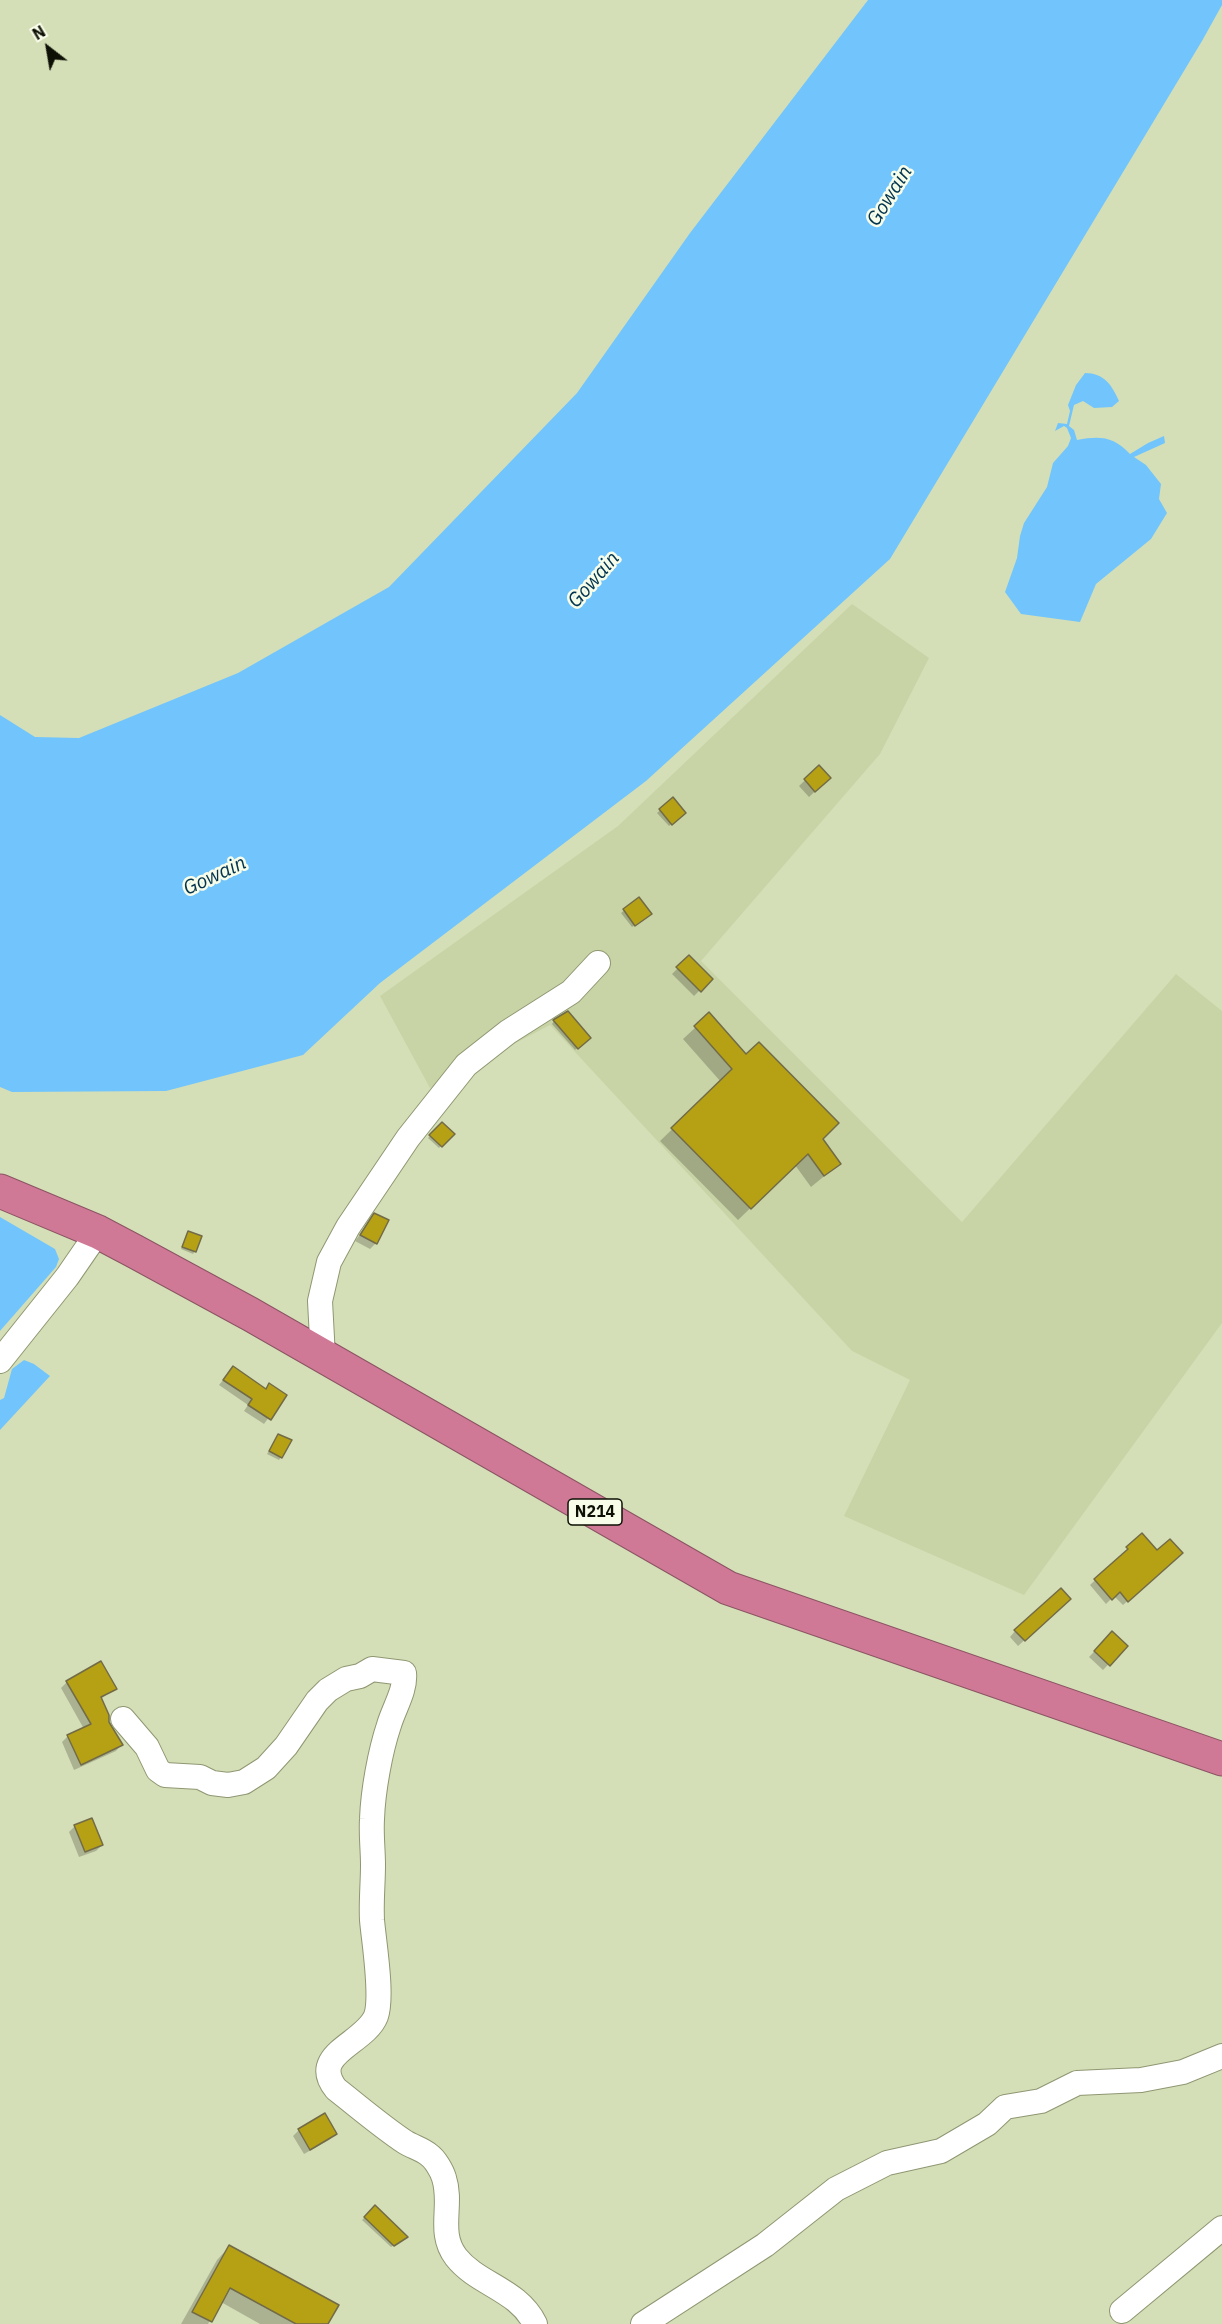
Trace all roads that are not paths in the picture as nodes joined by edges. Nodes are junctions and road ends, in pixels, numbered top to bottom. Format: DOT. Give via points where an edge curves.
graph roads {
  1 [pos="598,963"];
  2 [pos="0,1191"];
  3 [pos="98,1232"];
  4 [pos="323,1358"];
  5 [pos="0,1360"];
  6 [pos="123,1719"];
  7 [pos="1222,1759"];
  8 [pos="1222,2056"];
  9 [pos="1222,2228"];
  10 [pos="1122,2311"];
  11 [pos="535,2324"];
  12 [pos="643,2324"];
  1 -- 4 [label="street" via="571,992 508,1032 466,1065 408,1138 329,1262 320,1301"];
  2 -- 3 [label="highway, N214"];
  3 -- 4 [label="highway, N214"];
  3 -- 5 [label="street" via="68,1277"];
  4 -- 7 [label="highway, N214" via="728,1588"];
  6 -- 11 [label="street" via="147,1747 158,1770 228,1785 244,1782 266,1768 328,1690 372,1669 404,1673 388,1727 372,1818 376,2016 332,2060 327,2070 329,2081 405,2142 430,2156 446,2185 446,2236 456,2257 510,2294"];
  8 -- 12 [label="street" via="1183,2072 1141,2080 1077,2083 1041,2101 1005,2107 987,2124 941,2151 887,2163 836,2188 765,2246"];
  9 -- 10 [label="street"];
}
